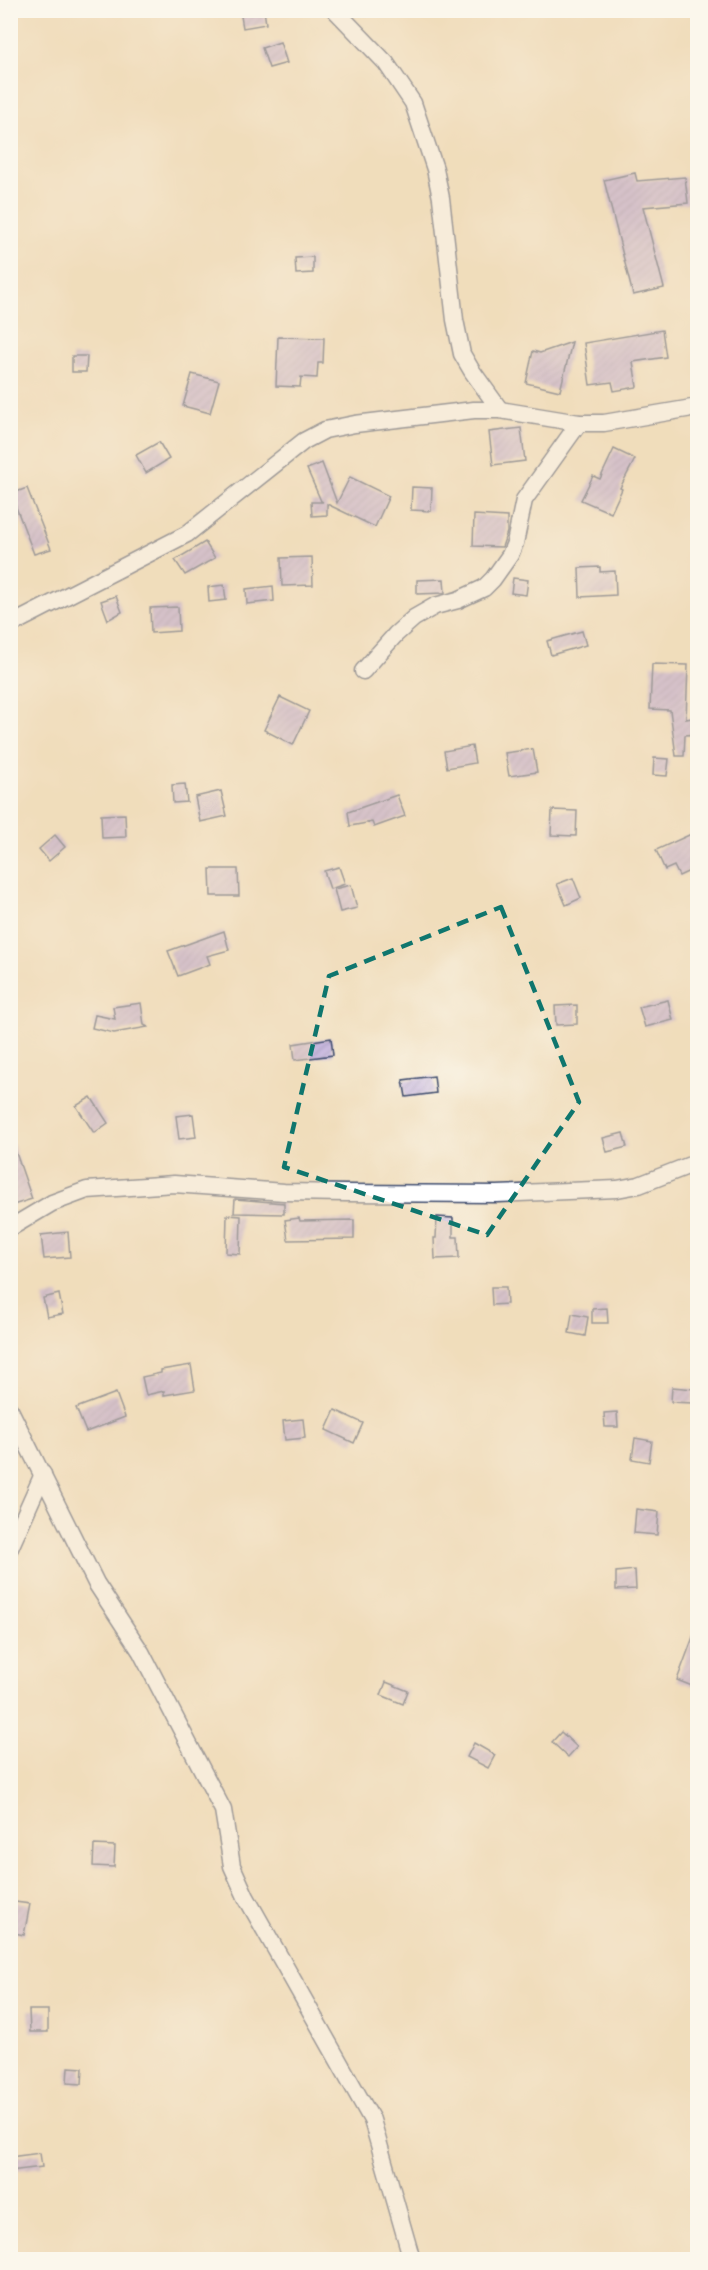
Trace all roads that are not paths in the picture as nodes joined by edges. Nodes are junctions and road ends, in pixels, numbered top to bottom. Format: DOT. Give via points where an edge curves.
graph roads {
  1 [pos="335,10"];
  2 [pos="698,407"];
  3 [pos="500,410"];
  4 [pos="579,423"];
  5 [pos="10,625"];
  6 [pos="363,671"];
  7 [pos="698,1162"];
  8 [pos="10,1227"];
  9 [pos="10,1410"];
  10 [pos="43,1474"];
  11 [pos="10,1548"];
  12 [pos="412,2259"];
  1 -- 3 [label="street" via="386,63 413,104 441,198 462,354"];
  2 -- 4 [label="street" via="604,423"];
  3 -- 4 [label="street"];
  3 -- 5 [label="street" via="325,430 304,441 187,534"];
  4 -- 6 [label="street" via="524,500 515,543 493,579 484,588 414,618"];
  7 -- 8 [label="street" via="639,1185 617,1189 497,1194 357,1193 174,1184 87,1190 52,1203"];
  9 -- 10 [label="street"];
  10 -- 11 [label="street"];
  10 -- 12 [label="street" via="96,1583 141,1652 224,1810 232,1866 246,1897 372,2120"];
}
